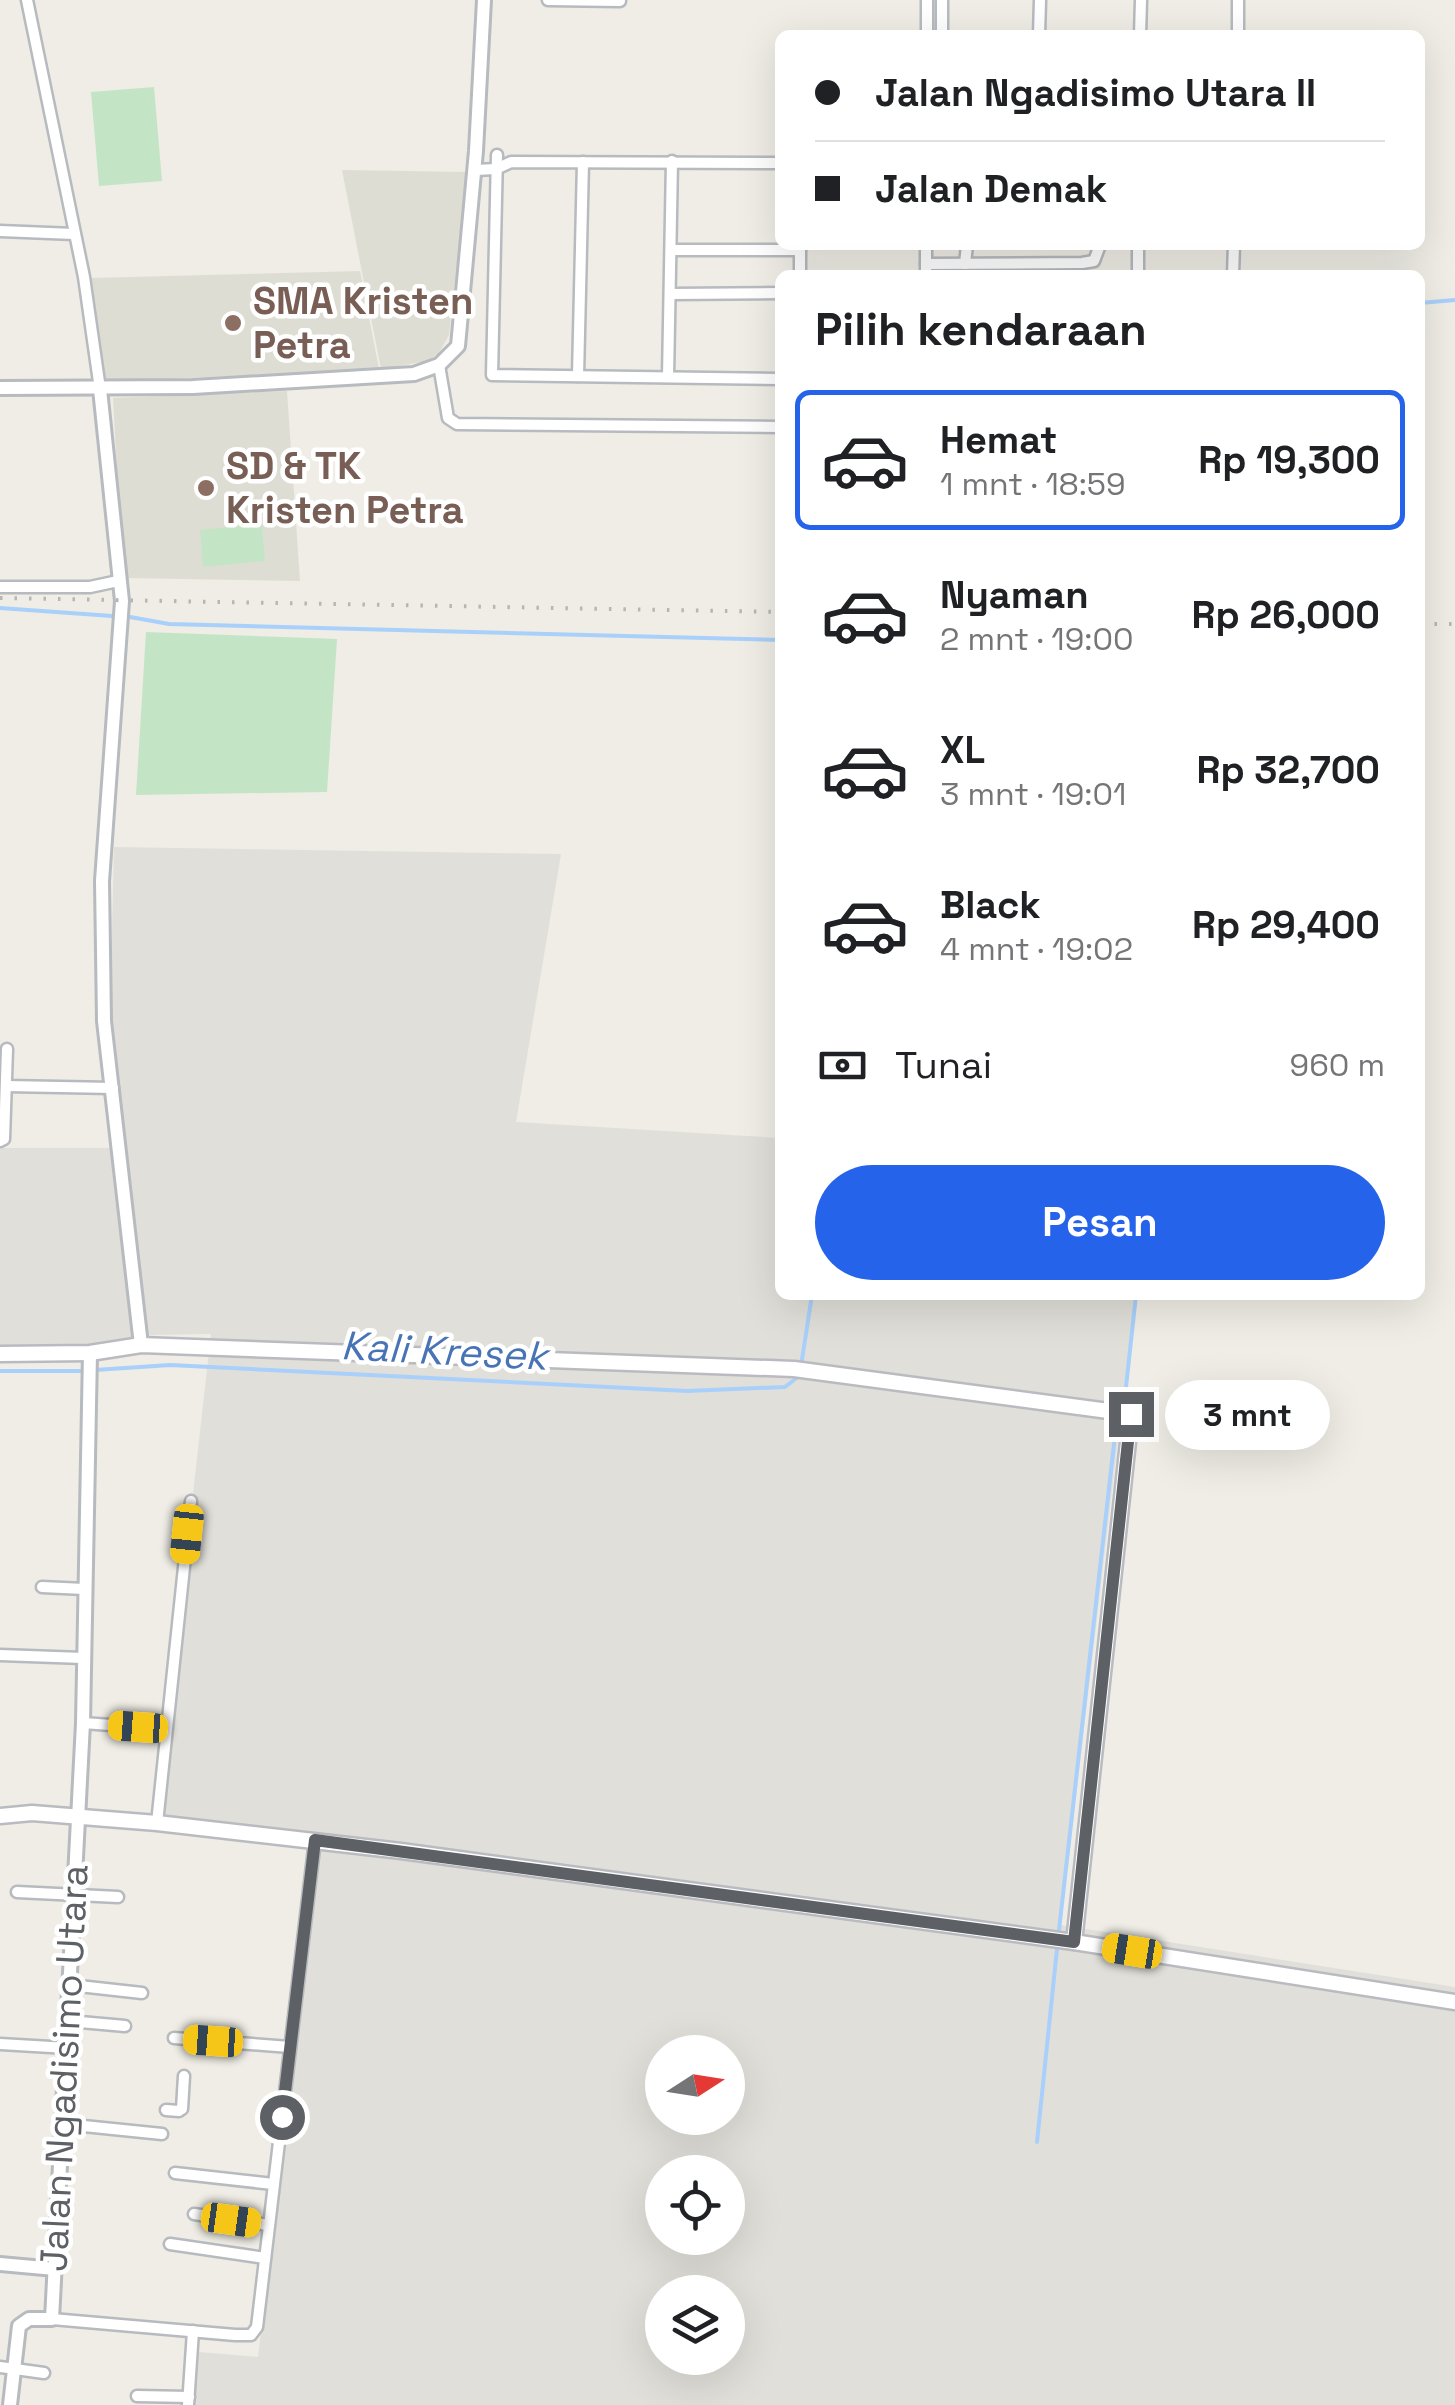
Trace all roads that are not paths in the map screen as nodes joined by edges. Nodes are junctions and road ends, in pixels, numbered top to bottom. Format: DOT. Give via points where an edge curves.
graph roads {
  1 [pos="26,0"];
  2 [pos="484,0"];
  3 [pos="548,0"];
  4 [pos="927,0"];
  5 [pos="942,0"];
  6 [pos="1040,0"];
  7 [pos="1140,0"];
  8 [pos="1238,0"];
  9 [pos="620,1"];
  10 [pos="926,30"];
  11 [pos="942,30"];
  12 [pos="1039,30"];
  13 [pos="1140,30"];
  14 [pos="1238,30"];
  15 [pos="476,152"];
  16 [pos="497,155"];
  17 [pos="672,161"];
  18 [pos="512,162"];
  19 [pos="583,162"];
  20 [pos="775,162"];
  21 [pos="496,169"];
  22 [pos="475,170"];
  23 [pos="0,231"];
  24 [pos="74,234"];
  25 [pos="775,248"];
  26 [pos="672,250"];
  27 [pos="966,250"];
  28 [pos="1098,250"];
  29 [pos="965,264"];
  30 [pos="926,270"];
  31 [pos="671,294"];
  32 [pos="775,294"];
  33 [pos="439,365"];
  34 [pos="578,376"];
  35 [pos="668,377"];
  36 [pos="775,379"];
  37 [pos="0,388"];
  38 [pos="100,390"];
  39 [pos="775,428"];
  40 [pos="118,581"];
  41 [pos="0,587"];
  42 [pos="7,1049"];
  43 [pos="6,1086"];
  44 [pos="113,1088"];
  45 [pos="0,1141"];
  46 [pos="141,1345"];
  47 [pos="0,1354"];
  48 [pos="91,1362"];
  49 [pos="190,1501"];
  50 [pos="42,1587"];
  51 [pos="84,1589"];
  52 [pos="0,1655"];
  53 [pos="83,1658"];
  54 [pos="82,1724"];
  55 [pos="166,1729"];
  56 [pos="0,1816"];
  57 [pos="74,1817"];
  58 [pos="156,1822"];
  59 [pos="315,1840"];
  60 [pos="18,1892"];
  61 [pos="72,1894"];
  62 [pos="118,1897"];
  63 [pos="1074,1942"];
  64 [pos="70,1986"];
  65 [pos="142,1992"];
  66 [pos="1455,2002"];
  67 [pos="69,2021"];
  68 [pos="125,2026"];
  69 [pos="174,2038"];
  70 [pos="0,2044"];
  71 [pos="290,2047"];
  72 [pos="68,2048"];
  73 [pos="184,2076"];
  74 [pos="166,2110"];
  75 [pos="64,2124"];
  76 [pos="162,2134"];
  77 [pos="175,2173"];
  78 [pos="273,2184"];
  79 [pos="194,2214"];
  80 [pos="268,2225"];
  81 [pos="170,2244"];
  82 [pos="265,2258"];
  83 [pos="0,2264"];
  84 [pos="55,2269"];
  85 [pos="52,2318"];
  86 [pos="193,2331"];
  87 [pos="7,2367"];
  88 [pos="44,2373"];
  89 [pos="137,2396"];
  90 [pos="188,2401"];
  91 [pos="10,2405"];
  1 -- 24 [label="street"];
  2 -- 15 [label="street"];
  3 -- 9 [label="street"];
  4 -- 10 [label="street"];
  5 -- 11 [label="street"];
  6 -- 12 [label="street"];
  7 -- 13 [label="street"];
  8 -- 14 [label="street"];
  15 -- 16 [label="street"];
  15 -- 22 [label="street"];
  16 -- 18 [label="street"];
  16 -- 21 [label="street"];
  17 -- 19 [label="street"];
  17 -- 20 [label="street"];
  17 -- 26 [label="street"];
  18 -- 19 [label="street"];
  18 -- 21 [label="street"];
  19 -- 34 [label="street"];
  21 -- 22 [label="street"];
  21 -- 34 [label="street" via="490,370 496,377"];
  22 -- 33 [label="street" via="458,346"];
  23 -- 24 [label="street"];
  24 -- 38 [label="street"];
  25 -- 26 [label="street"];
  26 -- 31 [label="street"];
  27 -- 29 [label="street"];
  28 -- 29 [label="street" via="1094,261 1082,263"];
  29 -- 30 [label="street"];
  31 -- 32 [label="street"];
  31 -- 35 [label="street"];
  33 -- 38 [label="street" via="414,374"];
  33 -- 39 [label="street" via="448,418 457,424"];
  34 -- 35 [label="street"];
  35 -- 36 [label="street"];
  37 -- 38 [label="street"];
  38 -- 40 [label="street"];
  40 -- 41 [label="street" via="90,588"];
  40 -- 44 [label="street" via="101,956"];
  42 -- 43 [label="street"];
  43 -- 44 [label="street"];
  43 -- 45 [label="street"];
  44 -- 46 [label="street"];
  46 -- 48 [label="main road"];
  46 -- 63 [label="main road" via="798,1369 1131,1414"];
  47 -- 48 [label="main road"];
  48 -- 51 [label="street, Jalan Ngadisimo Utara"];
  49 -- 55 [label="street"];
  50 -- 51 [label="street"];
  51 -- 53 [label="street, Jalan Ngadisimo Utara"];
  52 -- 53 [label="street"];
  53 -- 54 [label="street, Jalan Ngadisimo Utara"];
  54 -- 55 [label="street"];
  54 -- 57 [label="street, Jalan Ngadisimo Utara"];
  55 -- 58 [label="street"];
  56 -- 57 [label="main road"];
  57 -- 58 [label="main road"];
  57 -- 61 [label="street, Jalan Ngadisimo Utara"];
  58 -- 59 [label="main road"];
  59 -- 63 [label="main road"];
  59 -- 71 [label="street"];
  60 -- 61 [label="street"];
  61 -- 62 [label="street"];
  61 -- 64 [label="street, Jalan Ngadisimo Utara"];
  63 -- 66 [label="main road"];
  64 -- 65 [label="street"];
  64 -- 67 [label="street, Jalan Ngadisimo Utara"];
  67 -- 68 [label="street"];
  67 -- 72 [label="street, Jalan Ngadisimo Utara"];
  69 -- 71 [label="street"];
  70 -- 72 [label="street"];
  71 -- 78 [label="street"];
  72 -- 75 [label="street, Jalan Ngadisimo Utara"];
  73 -- 74 [label="street" via="180,2110"];
  75 -- 76 [label="street"];
  75 -- 84 [label="street, Jalan Ngadisimo Utara"];
  77 -- 78 [label="street"];
  78 -- 80 [label="street"];
  79 -- 80 [label="street"];
  80 -- 82 [label="street"];
  81 -- 82 [label="street"];
  82 -- 86 [label="street" via="261,2312 251,2335"];
  83 -- 84 [label="street"];
  84 -- 85 [label="street, Jalan Ngadisimo Utara"];
  85 -- 86 [label="street"];
  85 -- 87 [label="street" via="23,2320"];
  86 -- 90 [label="street"];
  87 -- 88 [label="street"];
  87 -- 91 [label="street"];
  89 -- 90 [label="street"];
}
